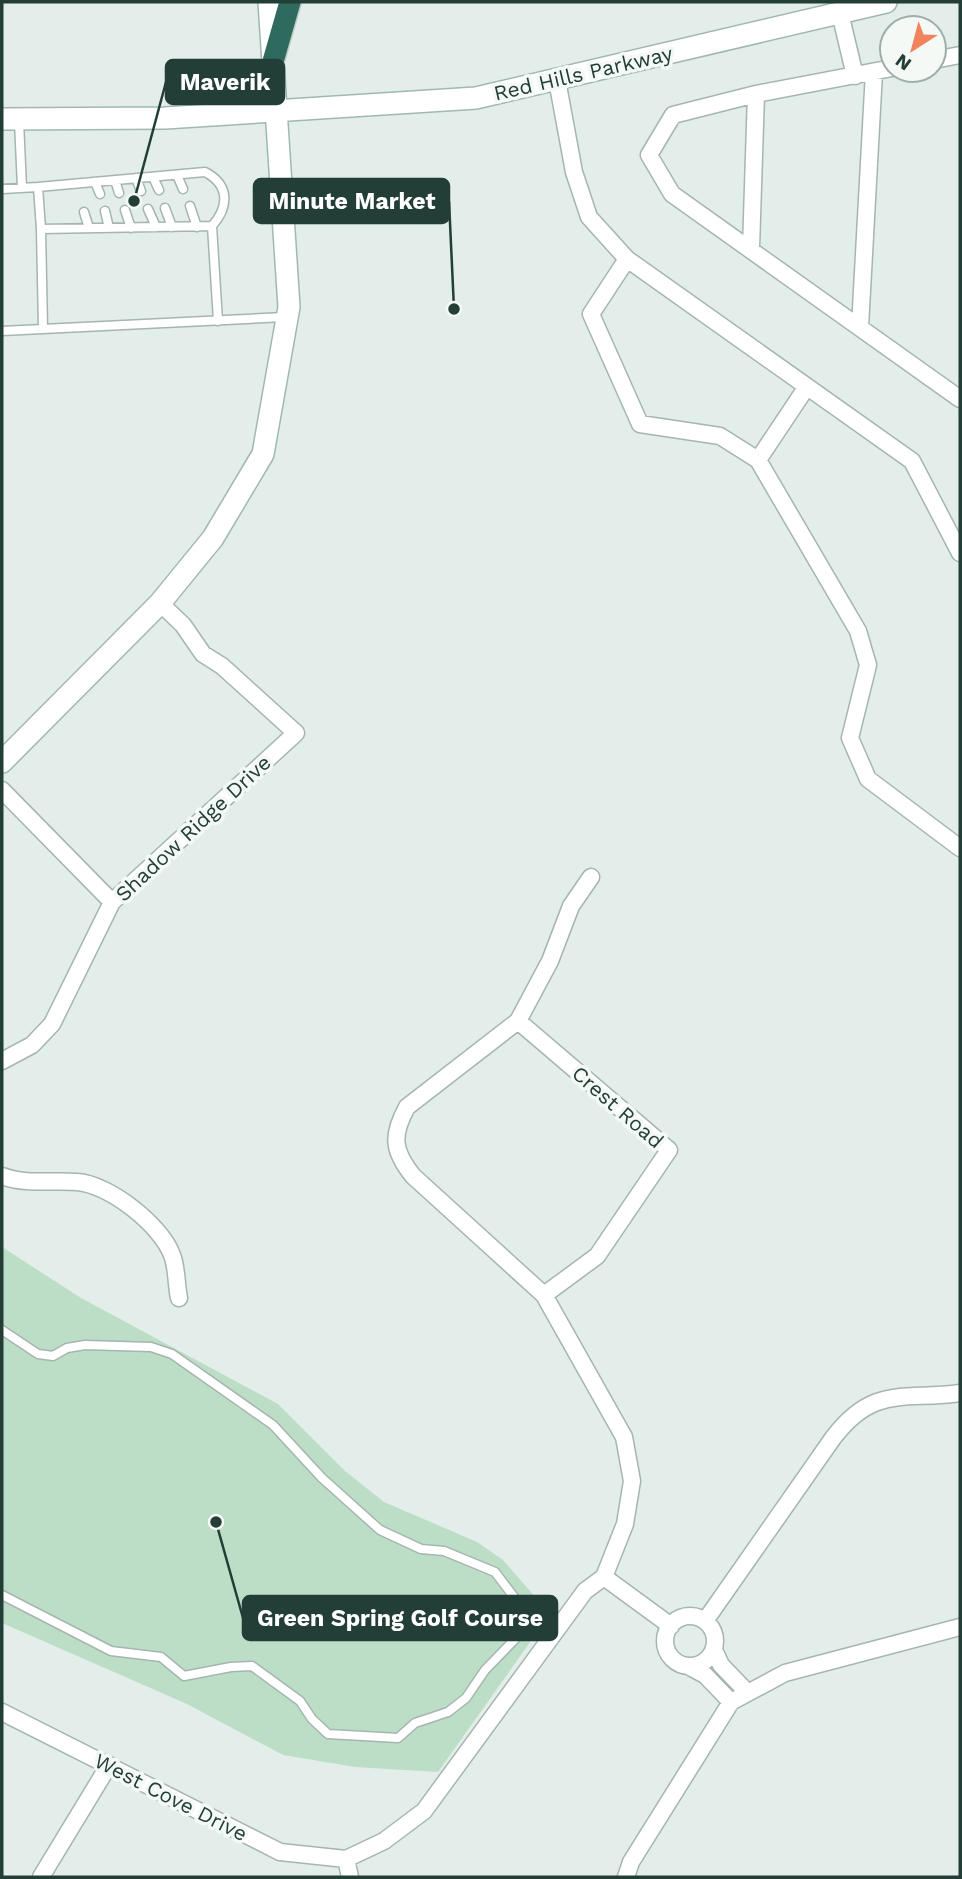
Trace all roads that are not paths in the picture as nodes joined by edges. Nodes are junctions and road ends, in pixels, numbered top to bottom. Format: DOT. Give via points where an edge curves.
graph roads {
  1 [pos="269,2"];
  2 [pos="290,2"];
  3 [pos="886,2"];
  4 [pos="840,13"];
  5 [pos="272,65"];
  6 [pos="878,71"];
  7 [pos="873,72"];
  8 [pos="855,76"];
  9 [pos="557,80"];
  10 [pos="756,93"];
  11 [pos="275,110"];
  12 [pos="10,120"];
  13 [pos="177,175"];
  14 [pos="153,177"];
  15 [pos="136,178"];
  16 [pos="115,180"];
  17 [pos="95,182"];
  18 [pos="76,184"];
  19 [pos="38,187"];
  20 [pos="22,188"];
  21 [pos="2,189"];
  22 [pos="183,189"];
  23 [pos="159,190"];
  24 [pos="141,191"];
  25 [pos="119,193"];
  26 [pos="100,194"];
  27 [pos="79,195"];
  28 [pos="190,206"];
  29 [pos="165,208"];
  30 [pos="148,209"];
  31 [pos="125,210"];
  32 [pos="105,211"];
  33 [pos="85,212"];
  34 [pos="212,226"];
  35 [pos="156,227"];
  36 [pos="172,227"];
  37 [pos="197,227"];
  38 [pos="89,228"];
  39 [pos="109,228"];
  40 [pos="131,228"];
  41 [pos="41,229"];
  42 [pos="751,248"];
  43 [pos="627,259"];
  44 [pos="287,317"];
  45 [pos="218,321"];
  46 [pos="860,327"];
  47 [pos="43,329"];
  48 [pos="2,331"];
  49 [pos="960,381"];
  50 [pos="806,388"];
  51 [pos="959,398"];
  52 [pos="758,460"];
  53 [pos="960,553"];
  54 [pos="160,603"];
  55 [pos="2,762"];
  56 [pos="2,790"];
  57 [pos="960,848"];
  58 [pos="591,877"];
  59 [pos="112,902"];
  60 [pos="518,1021"];
  61 [pos="2,1061"];
  62 [pos="2,1176"];
  63 [pos="544,1295"];
  64 [pos="178,1298"];
  65 [pos="2,1330"];
  66 [pos="960,1393"];
  67 [pos="604,1577"];
  68 [pos="2,1595"];
  69 [pos="705,1621"];
  70 [pos="671,1626"];
  71 [pos="960,1627"];
  72 [pos="714,1650"];
  73 [pos="688,1666"];
  74 [pos="748,1693"];
  75 [pos="731,1703"];
  76 [pos="2,1712"];
  77 [pos="109,1765"];
  78 [pos="346,1859"];
  79 [pos="41,1877"];
  80 [pos="350,1877"];
  81 [pos="626,1877"];
  1 -- 5 [label="main road"];
  2 -- 5 [label="highway"];
  3 -- 4 [label="main road, Red Hills Parkway"];
  4 -- 8 [label="street"];
  4 -- 9 [label="main road, Red Hills Parkway"];
  5 -- 11 [label="main road"];
  6 -- 7 [label="street"];
  7 -- 8 [label="street"];
  7 -- 46 [label="street"];
  8 -- 10 [label="street"];
  9 -- 11 [label="main road, Red Hills Parkway" via="476,97"];
  9 -- 43 [label="street" via="574,173 589,217"];
  10 -- 42 [label="street"];
  10 -- 42 [label="street" via="674,115 649,155 673,194"];
  11 -- 12 [label="main road, Red Hills Parkway" via="165,118"];
  11 -- 44 [label="main road"];
  12 -- 20 [label="lane"];
  13 -- 14 [label="lane"];
  13 -- 22 [label="lane"];
  13 -- 34 [label="lane" via="205,172 224,187 225,206"];
  14 -- 15 [label="lane"];
  14 -- 23 [label="lane"];
  15 -- 16 [label="lane"];
  15 -- 24 [label="lane"];
  16 -- 17 [label="lane"];
  16 -- 25 [label="lane"];
  17 -- 18 [label="lane"];
  17 -- 26 [label="lane"];
  18 -- 19 [label="lane"];
  18 -- 27 [label="lane"];
  19 -- 20 [label="lane"];
  19 -- 41 [label="lane"];
  20 -- 21 [label="lane"];
  28 -- 37 [label="lane"];
  29 -- 36 [label="lane"];
  30 -- 35 [label="lane"];
  31 -- 40 [label="lane"];
  32 -- 39 [label="lane"];
  33 -- 38 [label="lane"];
  34 -- 37 [label="lane"];
  34 -- 45 [label="lane"];
  35 -- 36 [label="lane"];
  35 -- 40 [label="lane"];
  36 -- 37 [label="lane"];
  38 -- 39 [label="lane"];
  38 -- 41 [label="lane"];
  39 -- 40 [label="lane"];
  41 -- 47 [label="lane"];
  42 -- 46 [label="street"];
  43 -- 50 [label="street"];
  43 -- 52 [label="street" via="591,314 640,424 720,436"];
  44 -- 45 [label="lane"];
  44 -- 54 [label="main road" via="263,454 213,538"];
  45 -- 47 [label="lane"];
  46 -- 51 [label="street"];
  47 -- 48 [label="lane"];
  49 -- 51 [label="street"];
  50 -- 52 [label="street"];
  50 -- 53 [label="street" via="912,461"];
  52 -- 57 [label="street" via="858,631 868,665 850,738 868,779"];
  54 -- 55 [label="main road"];
  54 -- 59 [label="street, Shadow Ridge Drive" via="204,654 296,733"];
  56 -- 59 [label="street"];
  58 -- 60 [label="street" via="571,906 550,961"];
  59 -- 61 [label="street, Shadow Ridge Drive" via="52,1024 32,1045"];
  60 -- 63 [label="street, Crest Road" via="669,1150 597,1256"];
  60 -- 63 [label="street" via="407,1107 396,1140 399,1158 413,1176"];
  62 -- 64 [label="street" via="103,1188 138,1210 172,1254"];
  63 -- 67 [label="street" via="624,1437 632,1481 625,1524"];
  65 -- 68 [label="lane" via="45,1355 85,1345 151,1348 172,1354 273,1425 380,1531 495,1572 517,1601 523,1619 521,1633 485,1670 467,1698 448,1712 415,1723 398,1738 346,1736 328,1734 300,1701 252,1666 184,1676 161,1657 111,1651"];
  66 -- 69 [label="street" via="890,1398 865,1408 844,1424"];
  67 -- 70 [label="street"];
  67 -- 78 [label="street" via="585,1591 425,1811 384,1841"];
  69 -- 70 [label="street" via="690,1616"];
  69 -- 72 [label="street" via="714,1634"];
  70 -- 73 [label="street" via="666,1636 668,1653"];
  71 -- 74 [label="street" via="785,1672"];
  72 -- 73 [label="street" via="704,1662"];
  72 -- 74 [label="street"];
  73 -- 75 [label="street" via="705,1675"];
  74 -- 75 [label="street"];
  75 -- 81 [label="street"];
  76 -- 77 [label="street, West Cove Drive"];
  77 -- 78 [label="street, West Cove Drive" via="280,1852"];
  77 -- 79 [label="street"];
  78 -- 80 [label="street"];
}
